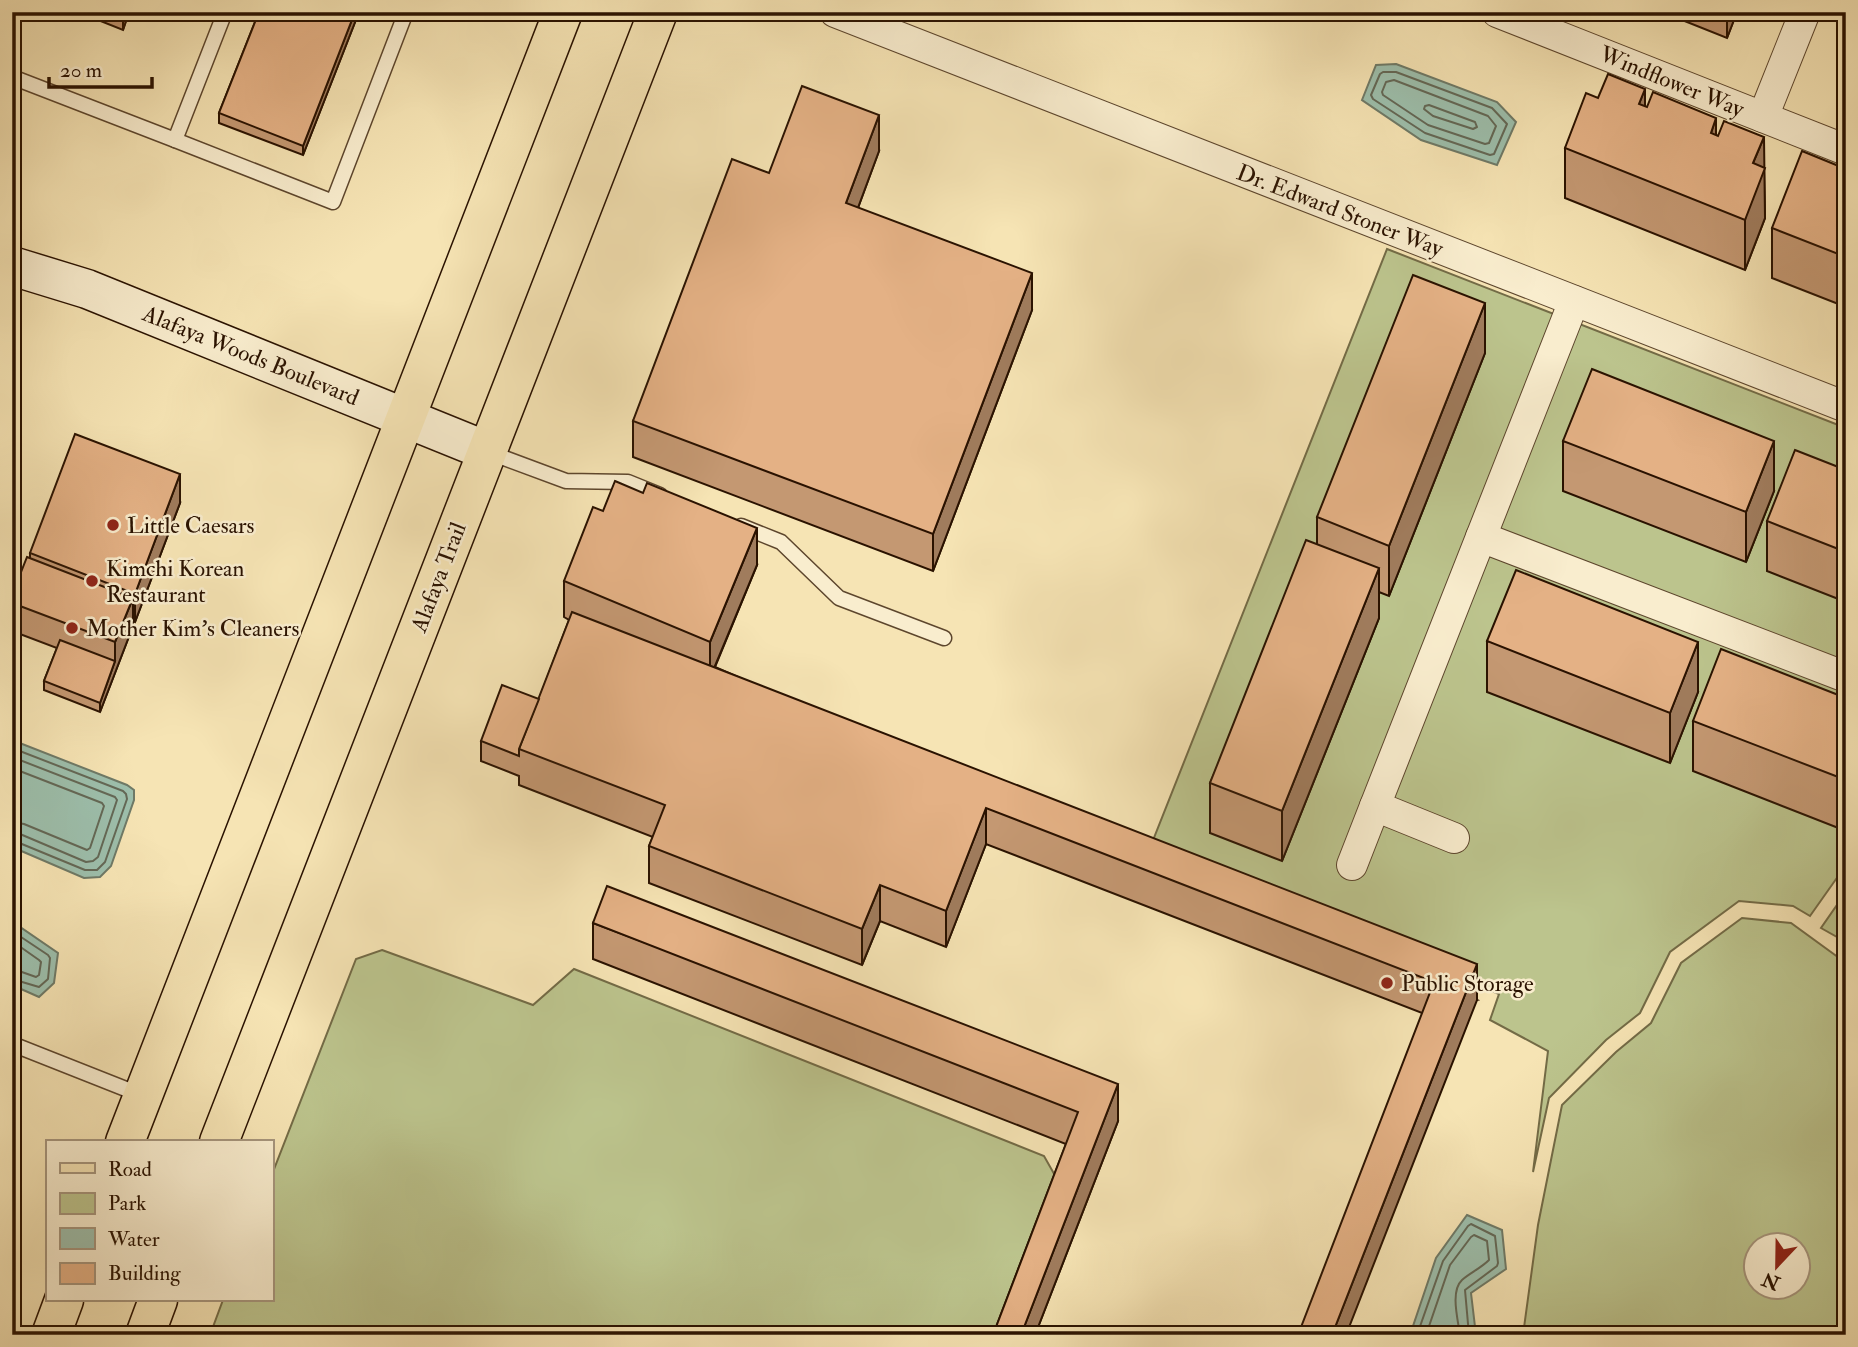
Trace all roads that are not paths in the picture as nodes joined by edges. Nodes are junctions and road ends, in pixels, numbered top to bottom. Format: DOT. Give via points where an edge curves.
graph roads {
  1 [pos="225,12"];
  2 [pos="406,12"];
  3 [pos="563,12"];
  4 [pos="658,12"];
  5 [pos="835,12"];
  6 [pos="1497,12"];
  7 [pos="1805,12"];
  8 [pos="12,77"];
  9 [pos="1763,117"];
  10 [pos="175,140"];
  11 [pos="1846,150"];
  12 [pos="12,266"];
  13 [pos="1574,301"];
  14 [pos="1846,407"];
  15 [pos="406,418"];
  16 [pos="487,451"];
  17 [pos="679,502"];
  18 [pos="730,522"];
  19 [pos="1482,537"];
  20 [pos="944,638"];
  21 [pos="1846,677"];
  22 [pos="1375,806"];
  23 [pos="1454,838"];
  24 [pos="1352,865"];
  25 [pos="12,1044"];
  26 [pos="143,1096"];
  27 [pos="126,1140"];
  28 [pos="220,1140"];
  29 [pos="63,1302"];
  30 [pos="157,1302"];
  31 [pos="51,1335"];
  32 [pos="145,1335"];
  1 -- 10 [label="lane"];
  2 -- 10 [label="lane" via="332,202"];
  3 -- 15 [label="main road"];
  4 -- 16 [label="main road, Alafaya Trail"];
  5 -- 13 [label="street, Dr. Edward Stoner Way"];
  6 -- 9 [label="street, Windflower Way"];
  7 -- 9 [label="street"];
  8 -- 10 [label="lane"];
  9 -- 11 [label="street, Windflower Way"];
  12 -- 15 [label="street, Alafaya Woods Boulevard" via="88,289"];
  13 -- 14 [label="street, Dr. Edward Stoner Way"];
  13 -- 19 [label="street"];
  15 -- 16 [label="street, Alafaya Woods Boulevard"];
  15 -- 26 [label="main road"];
  16 -- 17 [label="lane" via="566,481 628,482"];
  16 -- 28 [label="main road, Alafaya Trail"];
  18 -- 20 [label="lane" via="781,542 839,598"];
  19 -- 21 [label="street"];
  19 -- 22 [label="street"];
  22 -- 23 [label="street"];
  22 -- 24 [label="street"];
  25 -- 26 [label="lane"];
  26 -- 27 [label="main road"];
  29 -- 31 [label="main road"];
  30 -- 32 [label="main road"];
}
